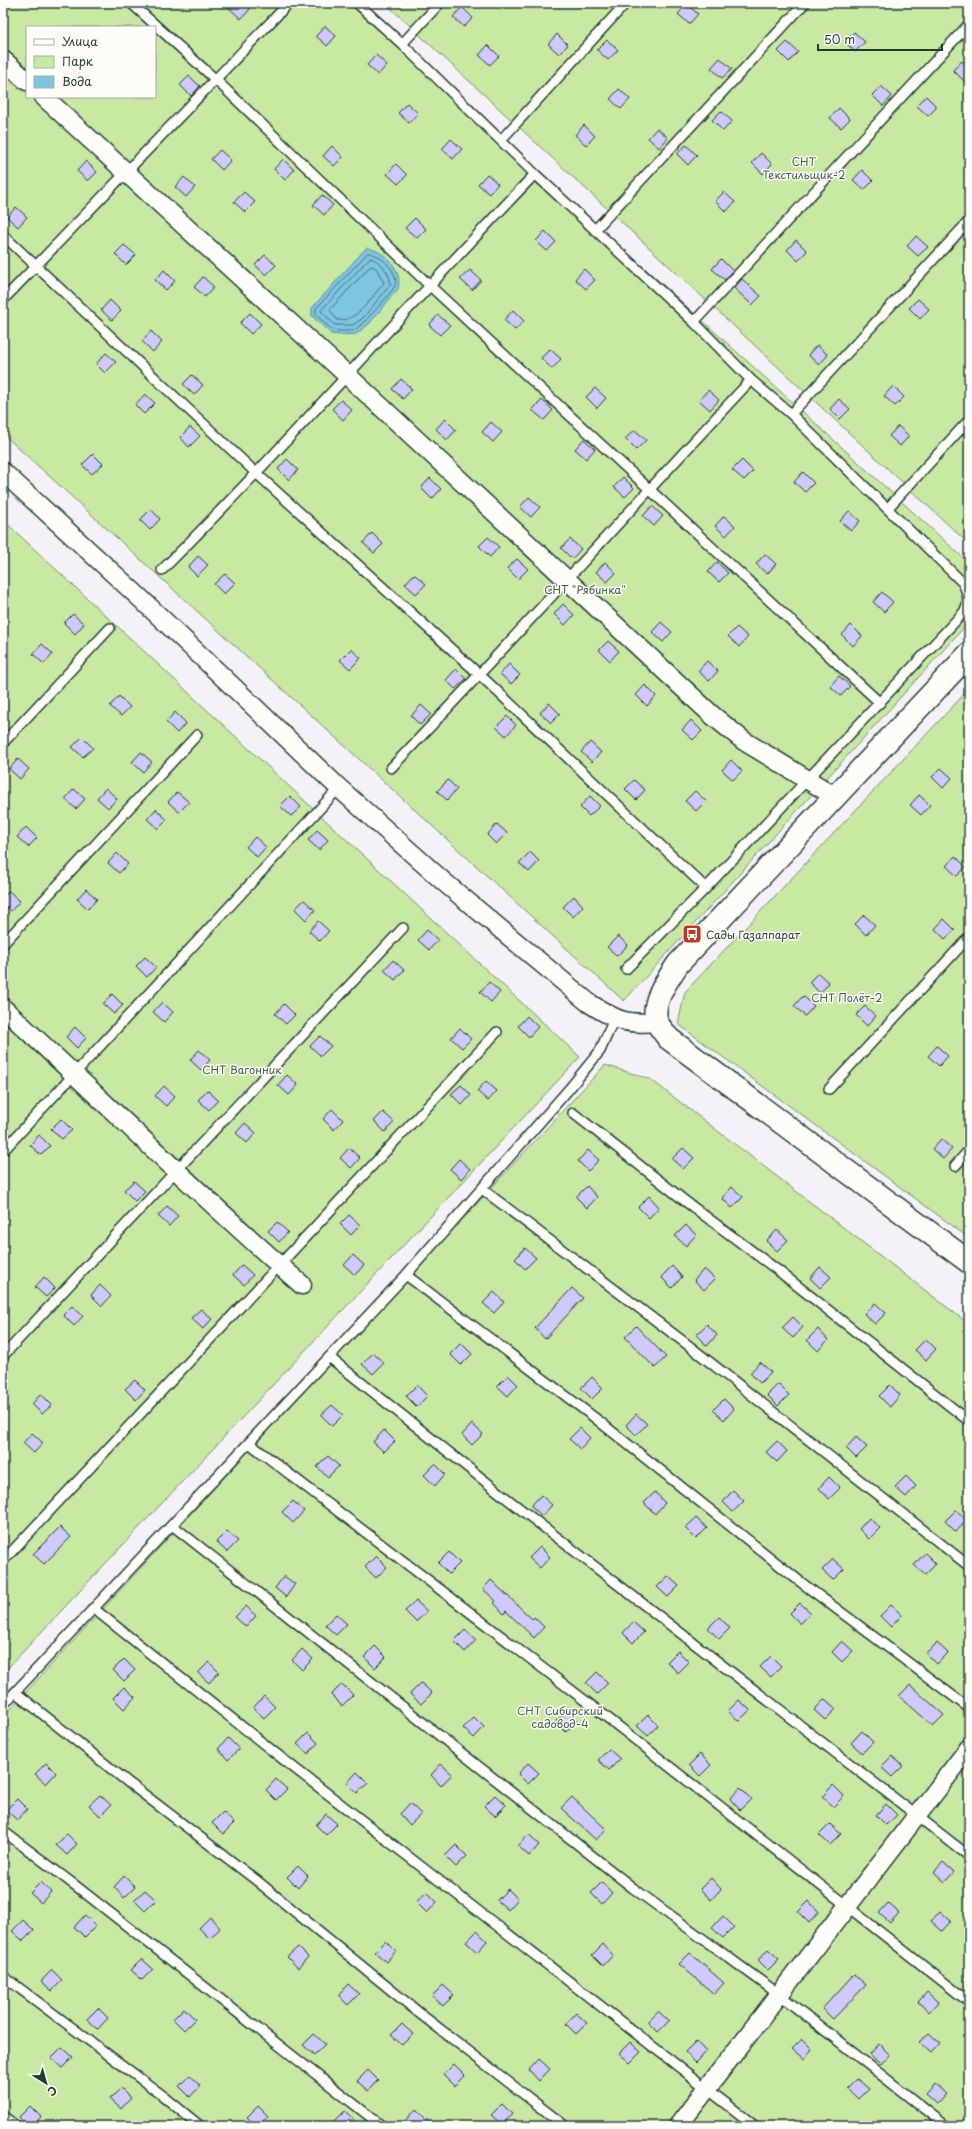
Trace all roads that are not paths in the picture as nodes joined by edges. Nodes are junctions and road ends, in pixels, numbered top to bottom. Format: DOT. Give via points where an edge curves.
graph roads {
  1 [pos="131,3"];
  2 [pos="289,3"];
  3 [pos="357,3"];
  4 [pos="440,3"];
  5 [pos="626,3"];
  6 [pos="805,3"];
  7 [pos="969,24"];
  8 [pos="402,44"];
  9 [pos="3,60"];
  10 [pos="26,80"];
  11 [pos="216,80"];
  12 [pos="45,98"];
  13 [pos="501,140"];
  14 [pos="127,172"];
  15 [pos="534,174"];
  16 [pos="969,221"];
  17 [pos="595,230"];
  18 [pos="3,235"];
  19 [pos="36,266"];
  20 [pos="428,285"];
  21 [pos="3,300"];
  22 [pos="694,322"];
  23 [pos="347,375"];
  24 [pos="751,380"];
  25 [pos="791,414"];
  26 [pos="969,420"];
  27 [pos="3,472"];
  28 [pos="256,473"];
  29 [pos="648,489"];
  30 [pos="888,508"];
  31 [pos="162,570"];
  32 [pos="568,580"];
  33 [pos="110,628"];
  34 [pos="969,654"];
  35 [pos="480,675"];
  36 [pos="880,703"];
  37 [pos="197,735"];
  38 [pos="3,743"];
  39 [pos="391,768"];
  40 [pos="808,779"];
  41 [pos="339,788"];
  42 [pos="836,797"];
  43 [pos="706,888"];
  44 [pos="403,928"];
  45 [pos="969,937"];
  46 [pos="3,944"];
  47 [pos="626,969"];
  48 [pos="3,1008"];
  49 [pos="614,1019"];
  50 [pos="657,1022"];
  51 [pos="497,1032"];
  52 [pos="74,1074"];
  53 [pos="829,1089"];
  54 [pos="573,1113"];
  55 [pos="969,1150"];
  56 [pos="3,1151"];
  57 [pos="955,1166"];
  58 [pos="176,1169"];
  59 [pos="482,1189"];
  60 [pos="969,1262"];
  61 [pos="280,1267"];
  62 [pos="406,1275"];
  63 [pos="302,1285"];
  64 [pos="3,1356"];
  65 [pos="329,1357"];
  66 [pos="969,1421"];
  67 [pos="249,1442"];
  68 [pos="172,1525"];
  69 [pos="3,1562"];
  70 [pos="969,1566"];
  71 [pos="93,1608"];
  72 [pos="15,1692"];
  73 [pos="3,1705"];
  74 [pos="969,1708"];
  75 [pos="969,1748"];
  76 [pos="916,1816"];
  77 [pos="3,1831"];
  78 [pos="969,1856"];
  79 [pos="846,1907"];
  80 [pos="3,1976"];
  81 [pos="780,1995"];
  82 [pos="969,2002"];
  83 [pos="707,2089"];
  84 [pos="3,2116"];
  85 [pos="16,2126"];
  86 [pos="200,2126"];
  87 [pos="382,2126"];
  88 [pos="565,2126"];
  89 [pos="678,2126"];
  90 [pos="755,2126"];
  91 [pos="946,2126"];
  1 -- 11 [label="lane"];
  2 -- 11 [label="lane"];
  3 -- 8 [label="lane"];
  4 -- 8 [label="lane"];
  5 -- 13 [label="lane"];
  6 -- 17 [label="lane"];
  7 -- 22 [label="lane"];
  8 -- 13 [label="lane"];
  9 -- 10 [label="street"];
  11 -- 14 [label="lane"];
  11 -- 20 [label="lane"];
  12 -- 14 [label="street"];
  13 -- 15 [label="lane"];
  14 -- 19 [label="lane"];
  14 -- 23 [label="street"];
  15 -- 17 [label="lane"];
  15 -- 20 [label="lane"];
  16 -- 25 [label="lane"];
  17 -- 22 [label="lane"];
  18 -- 19 [label="lane"];
  19 -- 21 [label="lane"];
  19 -- 28 [label="lane"];
  20 -- 23 [label="lane"];
  20 -- 29 [label="lane"];
  22 -- 24 [label="lane"];
  23 -- 28 [label="lane"];
  23 -- 32 [label="street"];
  24 -- 25 [label="lane"];
  24 -- 29 [label="lane"];
  25 -- 30 [label="lane"];
  26 -- 30 [label="lane"];
  27 -- 41 [label="street" via="139,596"];
  28 -- 31 [label="lane"];
  28 -- 35 [label="lane"];
  29 -- 32 [label="lane"];
  29 -- 36 [label="lane"];
  30 -- 36 [label="lane" via="963,583 968,593 968,606"];
  32 -- 35 [label="lane"];
  32 -- 40 [label="street" via="717,720 744,741"];
  33 -- 38 [label="lane"];
  34 -- 42 [label="street"];
  35 -- 39 [label="lane"];
  35 -- 43 [label="lane"];
  36 -- 40 [label="lane"];
  37 -- 46 [label="lane"];
  40 -- 42 [label="street"];
  40 -- 43 [label="lane"];
  41 -- 49 [label="street" via="450,887 589,1003"];
  41 -- 52 [label="lane"];
  42 -- 50 [label="street" via="678,964 663,986 657,1004"];
  43 -- 47 [label="lane"];
  44 -- 58 [label="lane"];
  45 -- 53 [label="lane"];
  48 -- 52 [label="street"];
  49 -- 50 [label="street" via="636,1024"];
  49 -- 59 [label="lane" via="600,1051"];
  50 -- 60 [label="street" via="668,1038"];
  51 -- 61 [label="lane"];
  52 -- 56 [label="lane"];
  52 -- 58 [label="street"];
  54 -- 66 [label="lane"];
  55 -- 57 [label="lane"];
  58 -- 61 [label="street" via="229,1222"];
  58 -- 64 [label="lane"];
  59 -- 62 [label="lane"];
  59 -- 70 [label="lane" via="688,1345"];
  61 -- 63 [label="street"];
  61 -- 69 [label="lane"];
  62 -- 65 [label="lane"];
  62 -- 74 [label="lane" via="595,1418 798,1580"];
  65 -- 67 [label="lane"];
  65 -- 76 [label="lane"];
  67 -- 68 [label="lane"];
  67 -- 79 [label="lane" via="615,1724"];
  68 -- 71 [label="lane"];
  68 -- 81 [label="lane" via="634,1888"];
  71 -- 72 [label="lane"];
  71 -- 83 [label="lane" via="290,1765"];
  72 -- 73 [label="lane"];
  72 -- 88 [label="lane"];
  75 -- 76 [label="street"];
  76 -- 78 [label="lane"];
  76 -- 79 [label="street"];
  77 -- 87 [label="lane"];
  79 -- 81 [label="street"];
  79 -- 82 [label="lane"];
  80 -- 86 [label="lane"];
  81 -- 83 [label="street"];
  81 -- 91 [label="lane"];
  83 -- 89 [label="street"];
  83 -- 90 [label="lane"];
  84 -- 85 [label="lane"];
}
